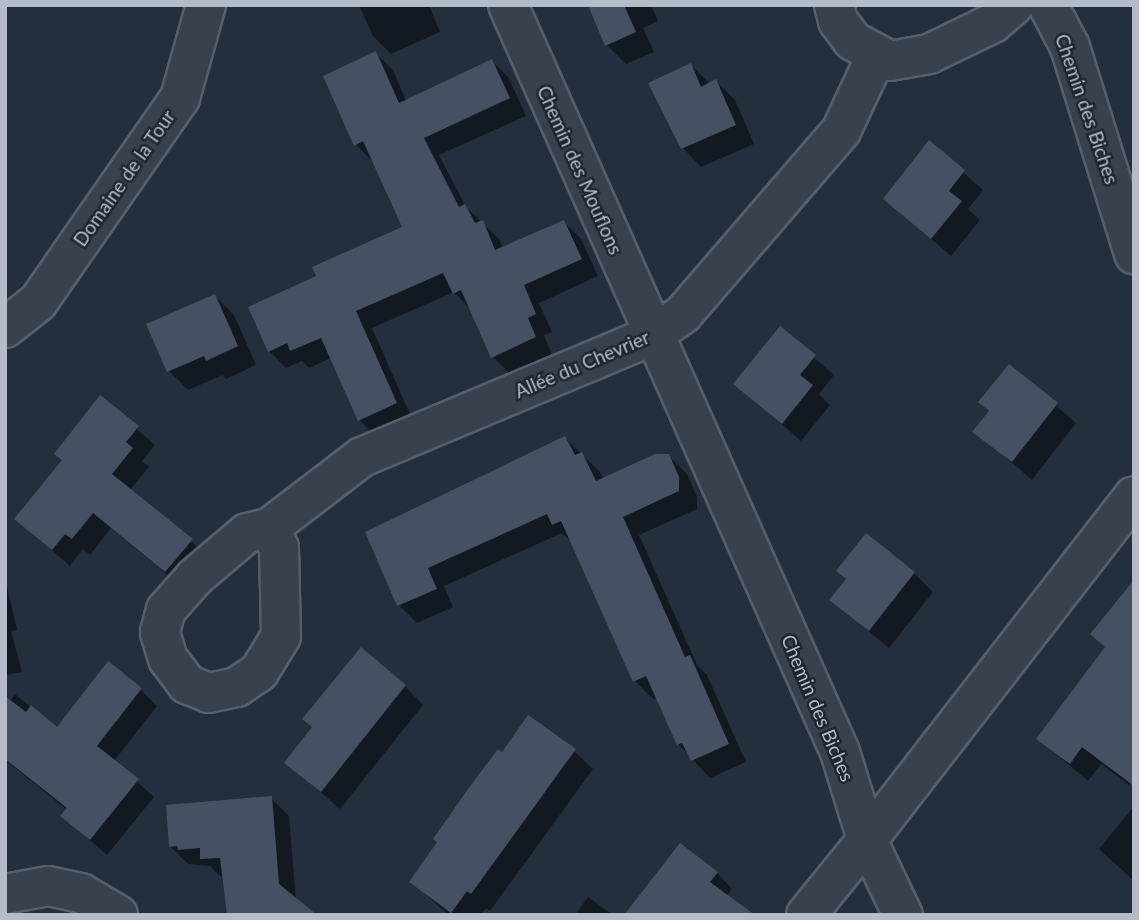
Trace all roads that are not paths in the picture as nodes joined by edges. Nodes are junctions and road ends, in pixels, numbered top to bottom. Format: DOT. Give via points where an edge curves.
graph roads {
  1 [pos="206,5"];
  2 [pos="508,5"];
  3 [pos="834,5"];
  4 [pos="1014,5"];
  5 [pos="1048,5"];
  6 [pos="877,54"];
  7 [pos="1134,254"];
  8 [pos="5,328"];
  9 [pos="653,335"];
  10 [pos="1134,496"];
  11 [pos="269,528"];
  12 [pos="867,840"];
  13 [pos="5,894"];
  14 [pos="118,915"];
  15 [pos="806,915"];
  16 [pos="903,915"];
  1 -- 8 [label="street, Domaine de la Tour" via="180,98 38,302"];
  2 -- 9 [label="street, Chemin des Mouflons"];
  3 -- 6 [label="street" via="838,21 853,41"];
  4 -- 6 [label="street" via="993,23 929,54 890,61"];
  5 -- 7 [label="street, Chemin des Biches" via="1070,47"];
  6 -- 9 [label="street, Allée du Chevrier" via="841,131 683,314"];
  9 -- 11 [label="street, Allée du Chevrier" via="362,457"];
  9 -- 12 [label="street, Chemin des Biches" via="841,752"];
  10 -- 12 [label="street"];
  12 -- 15 [label="street"];
  12 -- 16 [label="street"];
  13 -- 14 [label="street" via="48,886 81,893"];
}
